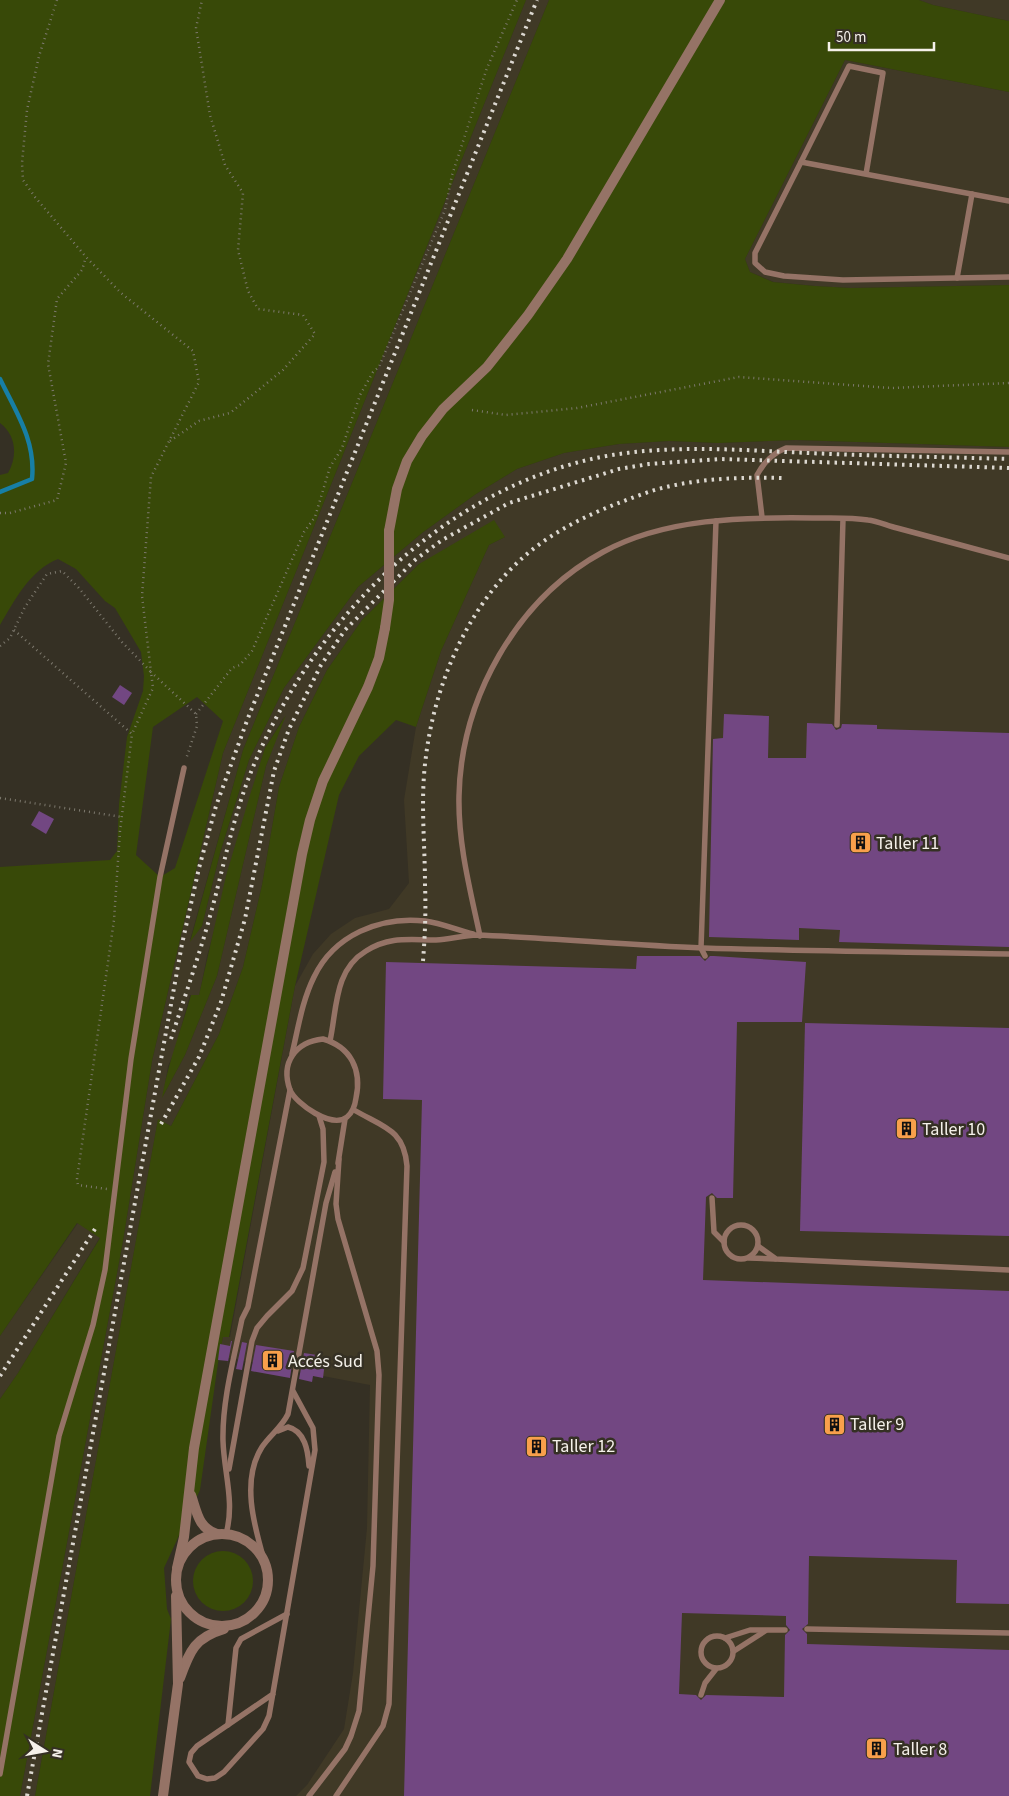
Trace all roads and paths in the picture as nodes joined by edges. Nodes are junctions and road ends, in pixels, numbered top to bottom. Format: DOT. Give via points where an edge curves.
graph roads {
  1 [pos="56,0"];
  2 [pos="202,0"];
  3 [pos="518,0"];
  4 [pos="720,0"];
  5 [pos="801,162"];
  6 [pos="866,174"];
  7 [pos="972,194"];
  8 [pos="1009,201"];
  9 [pos="86,257"];
  10 [pos="1009,277"];
  11 [pos="957,278"];
  12 [pos="1009,383"];
  13 [pos="472,410"];
  14 [pos="169,442"];
  15 [pos="1009,452"];
  16 [pos="0,513"];
  17 [pos="762,517"];
  18 [pos="843,518"];
  19 [pos="716,521"];
  20 [pos="1009,558"];
  21 [pos="14,630"];
  22 [pos="0,646"];
  23 [pos="151,672"];
  24 [pos="196,714"];
  25 [pos="837,725"];
  26 [pos="132,734"];
  27 [pos="184,768"];
  28 [pos="0,798"];
  29 [pos="122,817"];
  30 [pos="477,935"];
  31 [pos="701,948"];
  32 [pos="1009,954"];
  33 [pos="705,956"];
  34 [pos="330,1041"];
  35 [pos="292,1054"];
  36 [pos="290,1090"];
  37 [pos="354,1110"];
  38 [pos="320,1116"];
  39 [pos="344,1119"];
  40 [pos="339,1160"];
  41 [pos="116,1190"];
  42 [pos="712,1198"];
  43 [pos="724,1242"];
  44 [pos="758,1246"];
  45 [pos="747,1258"];
  46 [pos="776,1259"];
  47 [pos="1009,1270"];
  48 [pos="293,1391"];
  49 [pos="276,1432"];
  50 [pos="310,1475"];
  51 [pos="227,1476"];
  52 [pos="190,1489"];
  53 [pos="222,1534"];
  54 [pos="264,1560"];
  55 [pos="178,1568"];
  56 [pos="176,1582"];
  57 [pos="287,1614"];
  58 [pos="236,1625"];
  59 [pos="807,1629"];
  60 [pos="766,1630"];
  61 [pos="786,1630"];
  62 [pos="1009,1633"];
  63 [pos="725,1638"];
  64 [pos="734,1651"];
  65 [pos="716,1669"];
  66 [pos="178,1684"];
  67 [pos="273,1694"];
  68 [pos="700,1695"];
  69 [pos="228,1725"];
  70 [pos="0,1774"];
  71 [pos="163,1796"];
  72 [pos="309,1796"];
  73 [pos="336,1796"];
  1 -- 9 [label="path" via="27,110 22,162 24,180"];
  2 -- 14 [label="path" via="196,28 210,115 225,165 243,193 238,250 248,291 258,309 303,316 315,334 283,370 230,413 200,421"];
  3 -- 24 [label="path" via="487,68 452,175 445,210 379,367 360,395 342,448 330,467 315,518 304,532 252,651 240,665 232,668"];
  4 -- 52 [label="street, bridge" via="567,259 487,367 443,409 422,436 407,461 397,489 389,531 389,600 378,658 368,687 323,781 302,854 222,1285"];
  5 -- 6 [label="lane"];
  5 -- 6 [label="lane" via="849,66 883,73"];
  5 -- 11 [label="lane" via="755,253 755,263 765,272 843,280"];
  6 -- 7 [label="lane"];
  7 -- 8 [label="lane"];
  7 -- 11 [label="lane"];
  9 -- 14 [label="path" via="121,293 193,351 199,382"];
  9 -- 16 [label="path" via="82,270 57,299 48,364 66,463 57,500"];
  10 -- 11 [label="lane"];
  12 -- 13 [label="path" via="891,388 740,377 576,408 506,415"];
  14 -- 23 [label="path" via="151,477 147,519 142,596"];
  15 -- 17 [label="lane" via="786,448 767,460 757,475"];
  17 -- 18 [label="lane"];
  17 -- 19 [label="lane"];
  18 -- 20 [label="lane" via="869,520"];
  18 -- 25 [label="lane"];
  19 -- 30 [label="lane" via="642,535 603,552 571,572 547,593 510,637 474,711 461,767 459,794 463,855"];
  19 -- 31 [label="lane"];
  21 -- 22 [label="path"];
  21 -- 23 [label="path" via="25,607 48,574 62,571"];
  21 -- 26 [label="path"];
  23 -- 24 [label="path"];
  23 -- 26 [label="path" via="151,694"];
  24 -- 27 [label="path" via="197,726"];
  26 -- 29 [label="path"];
  27 -- 41 [label="lane" via="160,877"];
  28 -- 29 [label="path"];
  29 -- 41 [label="path" via="114,920 77,1180 78,1185 85,1187"];
  30 -- 31 [label="lane"];
  30 -- 34 [label="lane" via="436,940 391,940 364,952 350,965 342,979"];
  30 -- 35 [label="lane" via="435,923 408,920 374,924 356,932 326,958 314,976"];
  31 -- 32 [label="lane"];
  31 -- 33 [label="lane"];
  34 -- 35 [label="lane" via="312,1041"];
  34 -- 37 [label="lane" via="345,1050 356,1067 359,1080"];
  35 -- 36 [label="lane" via="288,1077"];
  36 -- 38 [label="lane" via="296,1099"];
  36 -- 51 [label="lane" via="227,1403 224,1443"];
  37 -- 39 [label="lane"];
  37 -- 73 [label="lane" via="401,1140 407,1166 389,1704 383,1726"];
  38 -- 39 [label="lane"];
  38 -- 51 [label="lane" via="324,1129 324,1162 303,1268 292,1291 257,1328 252,1341"];
  39 -- 40 [label="lane"];
  40 -- 48 [label="lane" via="326,1203"];
  40 -- 72 [label="lane" via="338,1220 378,1351 373,1566 356,1723 345,1749"];
  41 -- 70 [label="lane" via="100,1298 59,1436"];
  42 -- 43 [label="lane" via="714,1232"];
  43 -- 44 [label="lane" via="732,1228 742,1225 753,1230"];
  43 -- 45 [label="lane" via="731,1256 742,1260"];
  44 -- 45 [label="lane"];
  44 -- 46 [label="lane"];
  45 -- 46 [label="lane"];
  46 -- 47 [label="lane"];
  48 -- 49 [label="lane" via="288,1414"];
  48 -- 50 [label="lane" via="316,1438"];
  49 -- 50 [label="lane" via="288,1427 298,1431 305,1444"];
  49 -- 54 [label="lane" via="256,1458 251,1491 254,1528"];
  50 -- 57 [label="lane"];
  51 -- 53 [label="lane" via="231,1507"];
  52 -- 53 [label="street" via="200,1522 207,1530"];
  52 -- 55 [label="street"];
  53 -- 54 [label="street" via="245,1540"];
  53 -- 55 [label="street" via="204,1537 192,1544"];
  54 -- 58 [label="street" via="268,1575 267,1591 261,1606"];
  55 -- 56 [label="street"];
  56 -- 58 [label="street" via="178,1596 195,1618 215,1626"];
  56 -- 66 [label="street"];
  57 -- 67 [label="lane"];
  57 -- 69 [label="lane" via="241,1639 236,1648"];
  58 -- 66 [label="street" via="198,1640 189,1653"];
  59 -- 62 [label="lane"];
  60 -- 61 [label="lane"];
  60 -- 63 [label="lane" via="750,1630"];
  60 -- 64 [label="lane"];
  63 -- 64 [label="lane"];
  63 -- 65 [label="lane" via="710,1638 701,1650 706,1665"];
  64 -- 65 [label="lane" via="727,1666"];
  65 -- 68 [label="lane"];
  66 -- 71 [label="street"];
  67 -- 69 [label="lane"];
  67 -- 69 [label="lane" via="263,1729 224,1772 215,1778 198,1776 190,1762 191,1753"];
}
